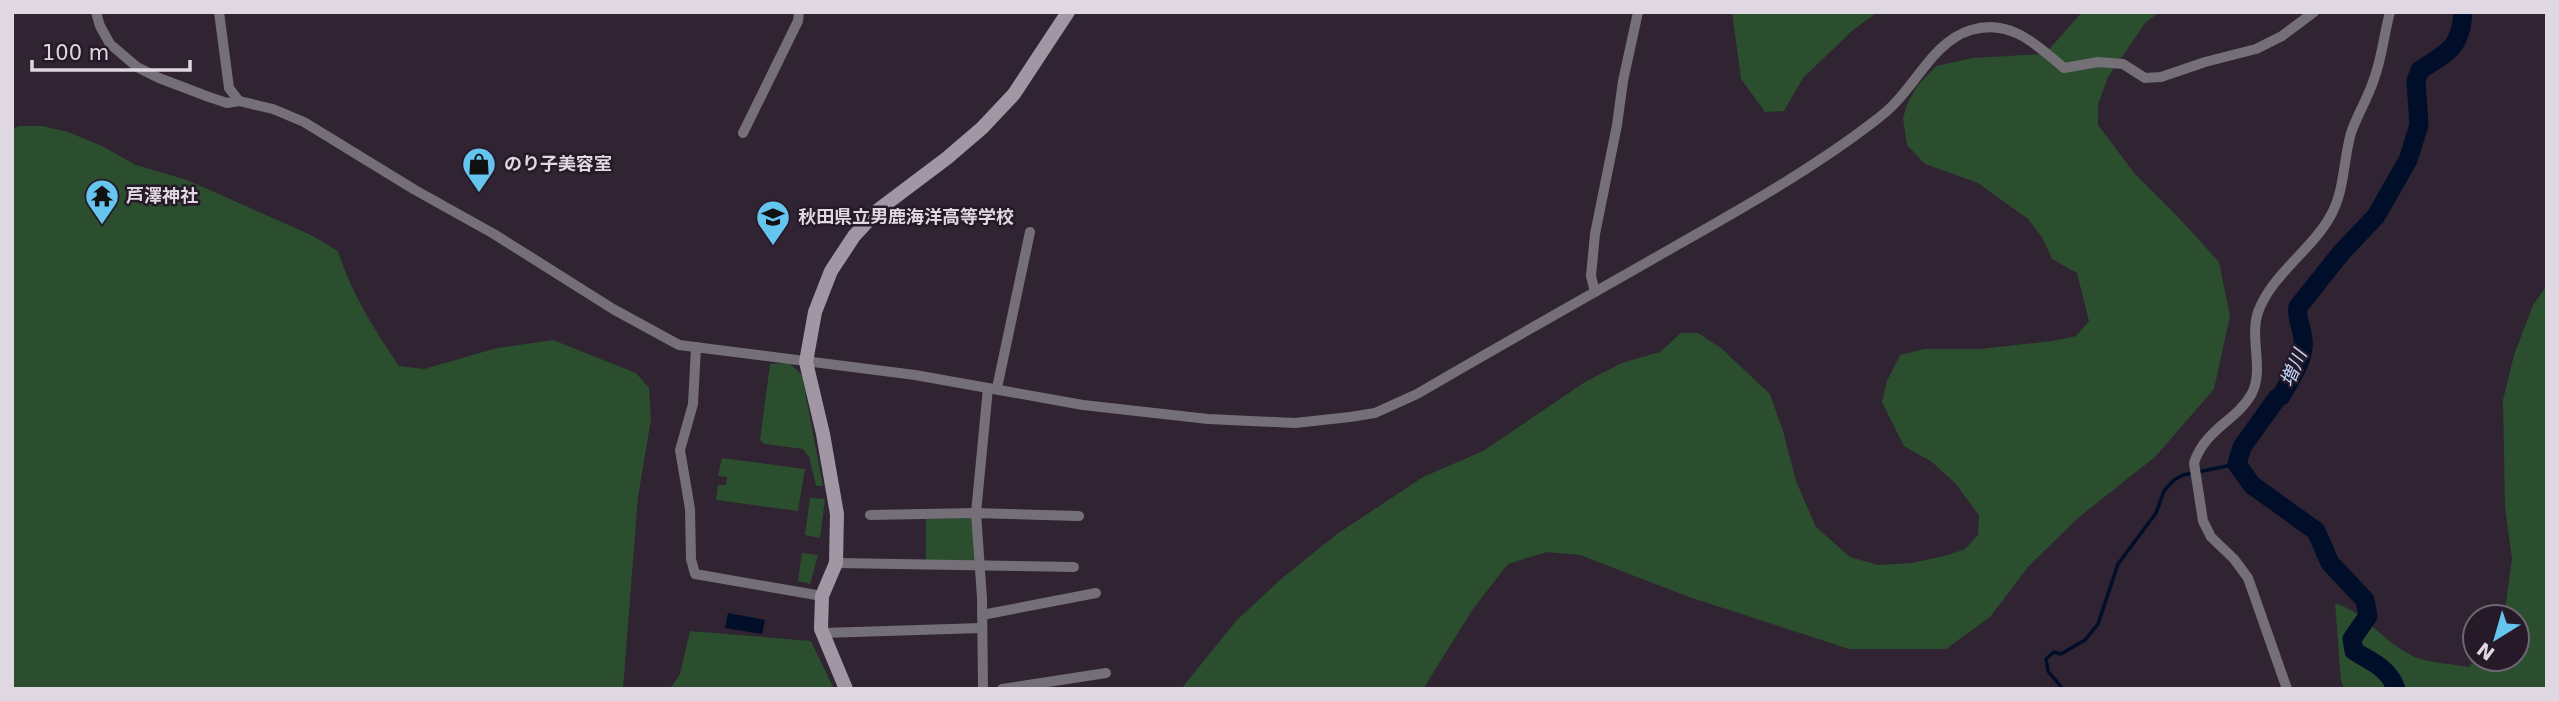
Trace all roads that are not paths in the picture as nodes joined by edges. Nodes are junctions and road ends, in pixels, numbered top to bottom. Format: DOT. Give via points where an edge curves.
graph roads {
  1 [pos="96,12"];
  2 [pos="219,12"];
  3 [pos="799,12"];
  4 [pos="1068,12"];
  5 [pos="1638,12"];
  6 [pos="2314,12"];
  7 [pos="2390,12"];
  8 [pos="239,101"];
  9 [pos="743,133"];
  10 [pos="1030,232"];
  11 [pos="1595,292"];
  12 [pos="696,347"];
  13 [pos="806,362"];
  14 [pos="992,388"];
  15 [pos="975,513"];
  16 [pos="870,515"];
  17 [pos="1079,516"];
  18 [pos="835,563"];
  19 [pos="980,567"];
  20 [pos="1074,567"];
  21 [pos="1096,593"];
  22 [pos="822,596"];
  23 [pos="982,615"];
  24 [pos="982,628"];
  25 [pos="823,633"];
  26 [pos="1106,673"];
  27 [pos="846,689"];
  28 [pos="983,689"];
  29 [pos="1002,689"];
  30 [pos="2287,689"];
  1 -- 8 [label="street" via="110,44 137,67 227,103"];
  2 -- 8 [label="street" via="229,88"];
  3 -- 9 [label="street" via="799,21"];
  4 -- 13 [label="street" via="1014,94 982,128 878,210 854,236 831,271 815,312"];
  5 -- 11 [label="street" via="1595,234 1591,276"];
  6 -- 11 [label="street" via="2283,36 2256,49 2145,78 2123,64 2098,62 2064,68 2024,35 1993,27 1971,30 1938,51 1871,124 1798,174"];
  7 -- 30 [label="street" via="2375,78 2352,131 2339,199 2263,301 2254,334 2258,368 2253,392 2213,430 2194,463 2203,521 2211,537 2248,578"];
  8 -- 12 [label="street" via="304,122 613,309 680,345"];
  10 -- 14 [label="street"];
  11 -- 14 [label="street" via="1417,394 1375,413 1350,417 1295,423 1172,417"];
  12 -- 13 [label="street"];
  12 -- 22 [label="street" via="693,404 680,450 695,574"];
  13 -- 14 [label="street"];
  13 -- 18 [label="street" via="837,514"];
  14 -- 15 [label="street"];
  15 -- 16 [label="street"];
  15 -- 17 [label="street"];
  15 -- 19 [label="street"];
  18 -- 19 [label="street"];
  18 -- 22 [label="street"];
  19 -- 20 [label="street"];
  19 -- 23 [label="street"];
  21 -- 23 [label="street"];
  22 -- 25 [label="street"];
  23 -- 24 [label="street"];
  24 -- 25 [label="street"];
  24 -- 28 [label="street"];
  25 -- 27 [label="street"];
  26 -- 29 [label="street"];
}
